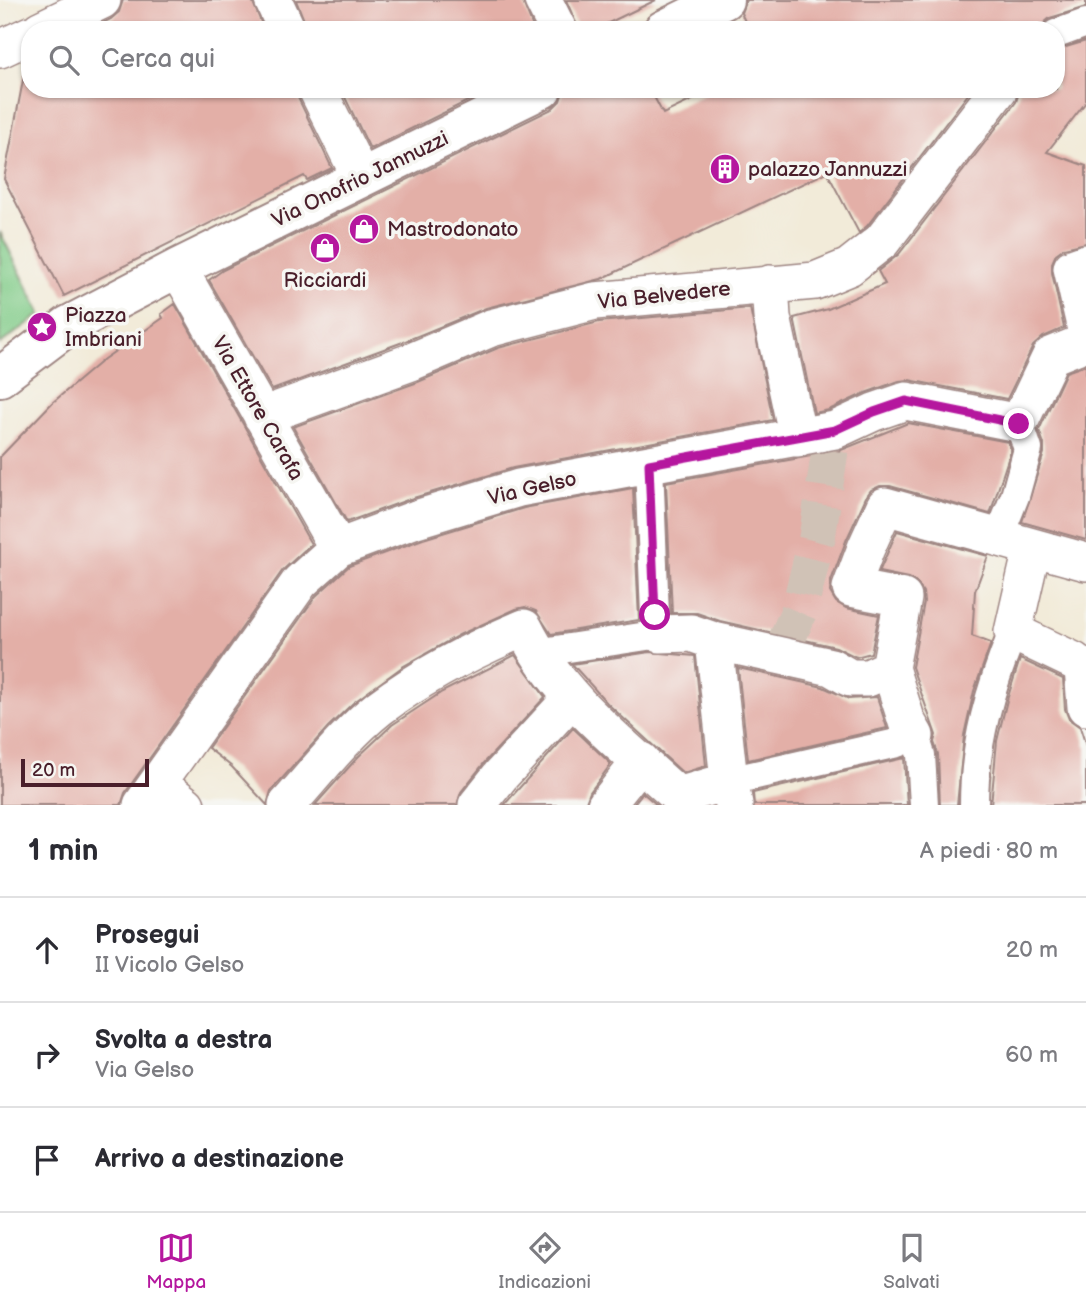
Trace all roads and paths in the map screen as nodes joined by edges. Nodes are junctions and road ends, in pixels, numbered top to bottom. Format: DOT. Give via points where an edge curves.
graph roads {
  1 [pos="102,0"];
  2 [pos="272,0"];
  3 [pos="543,0"];
  4 [pos="724,0"];
  5 [pos="59,21"];
  6 [pos="282,21"];
  7 [pos="554,21"];
  8 [pos="681,21"];
  9 [pos="1086,23"];
  10 [pos="1065,31"];
  11 [pos="21,39"];
  12 [pos="0,49"];
  13 [pos="321,98"];
  14 [pos="524,98"];
  15 [pos="992,98"];
  16 [pos="361,178"];
  17 [pos="1086,263"];
  18 [pos="178,268"];
  19 [pos="770,284"];
  20 [pos="1086,330"];
  21 [pos="1086,342"];
  22 [pos="0,377"];
  23 [pos="262,416"];
  24 [pos="1019,424"];
  25 [pos="821,437"];
  26 [pos="649,464"];
  27 [pos="1015,544"];
  28 [pos="338,548"];
  29 [pos="1086,562"];
  30 [pos="1013,632"];
  31 [pos="660,634"];
  32 [pos="530,640"];
  33 [pos="714,641"];
  34 [pos="890,668"];
  35 [pos="572,698"];
  36 [pos="1086,707"];
  37 [pos="915,736"];
  38 [pos="641,761"];
  39 [pos="732,793"];
  40 [pos="162,798"];
  41 [pos="287,805"];
  42 [pos="477,805"];
  43 [pos="606,805"];
  44 [pos="924,805"];
  45 [pos="974,805"];
  1 -- 5 [label="street"];
  2 -- 6 [label="street"];
  3 -- 7 [label="street"];
  4 -- 8 [label="street"];
  9 -- 10 [label="street"];
  11 -- 12 [label="street"];
  13 -- 16 [label="street"];
  14 -- 16 [label="street, Via Onofrio Jannuzzi"];
  15 -- 19 [label="street, Via Belvedere" via="882,241 849,267 815,281"];
  16 -- 18 [label="street, Via Onofrio Jannuzzi"];
  17 -- 20 [label="street" via="1072,268"];
  18 -- 22 [label="street" via="69,325"];
  18 -- 23 [label="street, Via Ettore Carafa"];
  19 -- 23 [label="street, Via Belvedere" via="595,301 491,328"];
  19 -- 25 [label="street" via="772,317"];
  21 -- 24 [label="street" via="1051,356"];
  23 -- 28 [label="street, Via Ettore Carafa"];
  24 -- 25 [label="street, Via Gelso" via="906,401"];
  24 -- 27 [label="street" via="1028,449 1015,496"];
  25 -- 26 [label="street, Via Gelso"];
  26 -- 28 [label="street, Via Gelso" via="519,488"];
  26 -- 31 [label="street" via="655,615"];
  27 -- 29 [label="street"];
  27 -- 30 [label="street"];
  27 -- 34 [label="street" via="885,506 851,589 902,598"];
  28 -- 40 [label="street, Via Gelso" via="300,582"];
  30 -- 36 [label="street" via="1083,668"];
  30 -- 45 [label="street" via="984,715 974,773"];
  31 -- 32 [label="street"];
  31 -- 33 [label="street" via="691,634"];
  32 -- 35 [label="street"];
  32 -- 41 [label="street" via="490,642 379,709"];
  33 -- 34 [label="street" via="782,650 850,678 868,678"];
  33 -- 39 [label="street"];
  34 -- 37 [label="street"];
  35 -- 38 [label="street"];
  35 -- 42 [label="street"];
  37 -- 39 [label="street"];
  37 -- 44 [label="street"];
  38 -- 39 [label="street" via="678,796"];
  38 -- 43 [label="street"];
}
